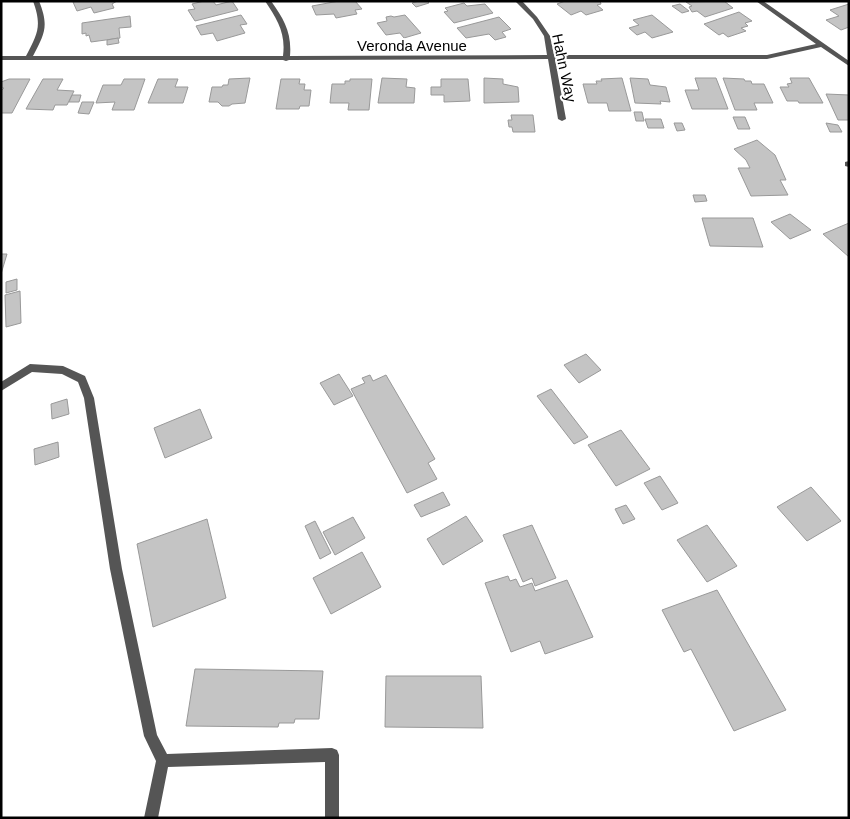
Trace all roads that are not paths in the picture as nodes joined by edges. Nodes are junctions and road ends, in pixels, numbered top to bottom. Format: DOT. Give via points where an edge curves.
graph roads {
  1 [pos="36,1"];
  2 [pos="268,1"];
  3 [pos="518,1"];
  4 [pos="759,1"];
  5 [pos="821,44"];
  6 [pos="551,57"];
  7 [pos="1,58"];
  8 [pos="28,58"];
  9 [pos="286,59"];
  10 [pos="849,64"];
  11 [pos="562,119"];
  12 [pos="1,387"];
  13 [pos="163,761"];
  14 [pos="151,818"];
  15 [pos="332,818"];
  1 -- 8 [label="street" via="44,26"];
  2 -- 9 [label="street" via="287,32"];
  3 -- 6 [label="street, Hahn Way" via="542,26"];
  4 -- 5 [label="street"];
  5 -- 6 [label="street, Veronda Avenue" via="767,57"];
  5 -- 10 [label="street"];
  6 -- 9 [label="street, Veronda Avenue"];
  6 -- 11 [label="street, Hahn Way"];
  7 -- 8 [label="street, Veronda Avenue"];
  8 -- 9 [label="street, Veronda Avenue"];
  12 -- 13 [label="street" via="30,368 63,370 82,379 89,398 116,569 152,736"];
  13 -- 14 [label="street"];
  13 -- 15 [label="street" via="332,755"];
}
